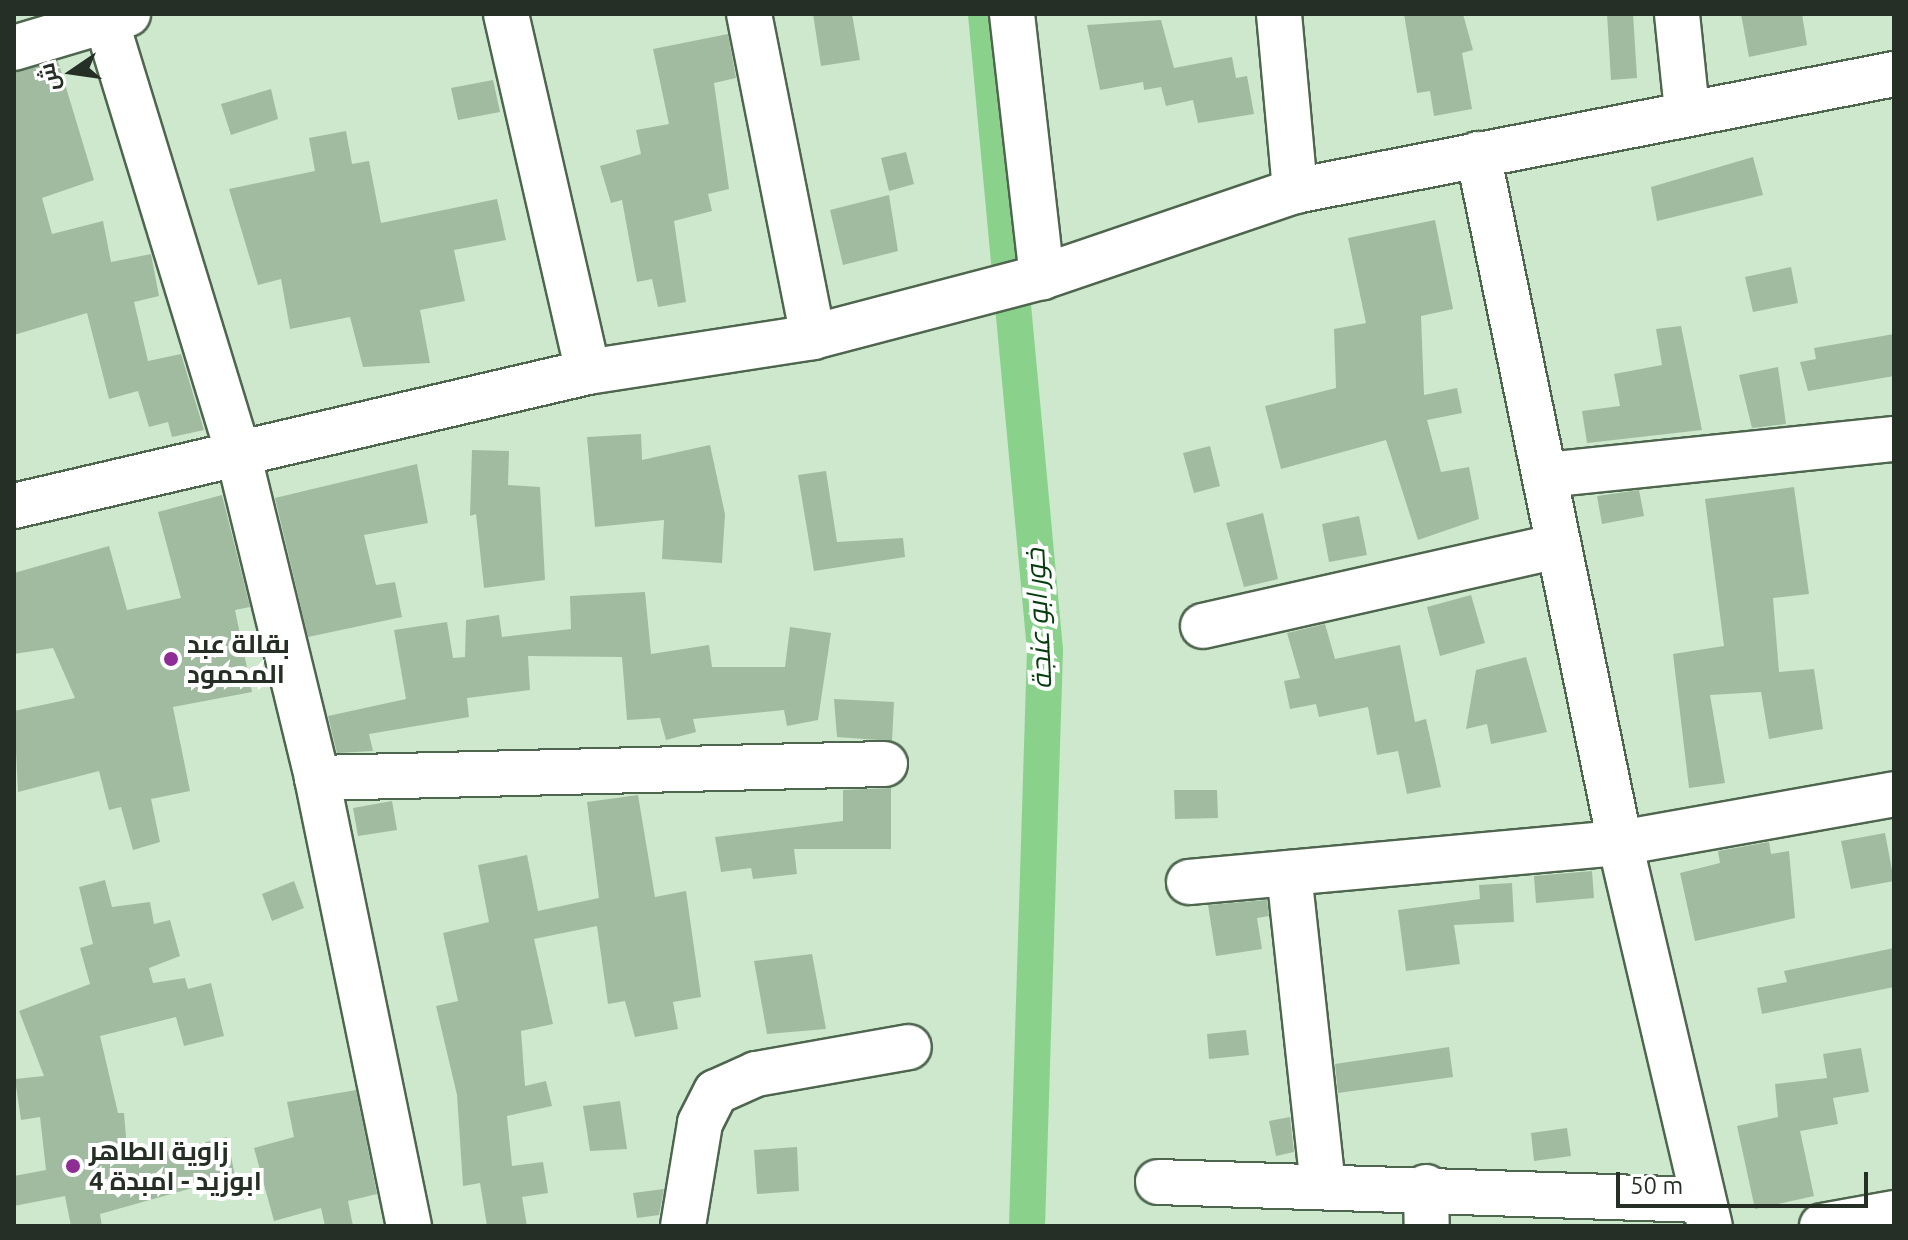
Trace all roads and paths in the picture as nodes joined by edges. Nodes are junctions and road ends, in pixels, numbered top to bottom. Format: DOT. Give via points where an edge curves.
graph roads {
  1 [pos="506,14"];
  2 [pos="749,14"];
  3 [pos="1012,14"];
  4 [pos="1279,14"];
  5 [pos="1677,14"];
  6 [pos="113,16"];
  7 [pos="14,48"];
  8 [pos="1894,74"];
  9 [pos="1687,111"];
  10 [pos="1478,154"];
  11 [pos="1295,191"];
  12 [pos="1042,277"];
  13 [pos="813,337"];
  14 [pos="588,372"];
  15 [pos="1894,439"];
  16 [pos="238,453"];
  17 [pos="1545,475"];
  18 [pos="14,506"];
  19 [pos="1558,546"];
  20 [pos="1203,626"];
  21 [pos="885,764"];
  22 [pos="317,778"];
  23 [pos="1894,794"];
  24 [pos="1620,843"];
  25 [pos="1289,873"];
  26 [pos="1189,882"];
  27 [pos="909,1047"];
  28 [pos="1158,1182"];
  29 [pos="1323,1185"];
  30 [pos="1427,1206"];
  31 [pos="1706,1213"];
  32 [pos="1894,1213"];
  33 [pos="409,1226"];
  34 [pos="683,1226"];
  35 [pos="1822,1226"];
  1 -- 14 [label="street"];
  2 -- 13 [label="street"];
  3 -- 12 [label="street"];
  4 -- 11 [label="street"];
  5 -- 9 [label="street"];
  6 -- 7 [label="street"];
  6 -- 16 [label="street"];
  8 -- 9 [label="street"];
  9 -- 10 [label="street"];
  10 -- 11 [label="street"];
  10 -- 17 [label="street"];
  11 -- 12 [label="street"];
  12 -- 13 [label="street"];
  13 -- 14 [label="street"];
  14 -- 16 [label="street"];
  15 -- 17 [label="street"];
  16 -- 18 [label="street"];
  16 -- 22 [label="street"];
  17 -- 19 [label="street"];
  19 -- 20 [label="street"];
  19 -- 24 [label="street"];
  21 -- 22 [label="street"];
  22 -- 33 [label="street"];
  23 -- 24 [label="street"];
  24 -- 25 [label="street"];
  24 -- 31 [label="street"];
  25 -- 26 [label="street"];
  25 -- 29 [label="street"];
  27 -- 34 [label="street" via="756,1074 716,1092 700,1123"];
  28 -- 29 [label="street"];
  29 -- 30 [label="street"];
  30 -- 31 [label="street"];
  32 -- 35 [label="street"];
}
